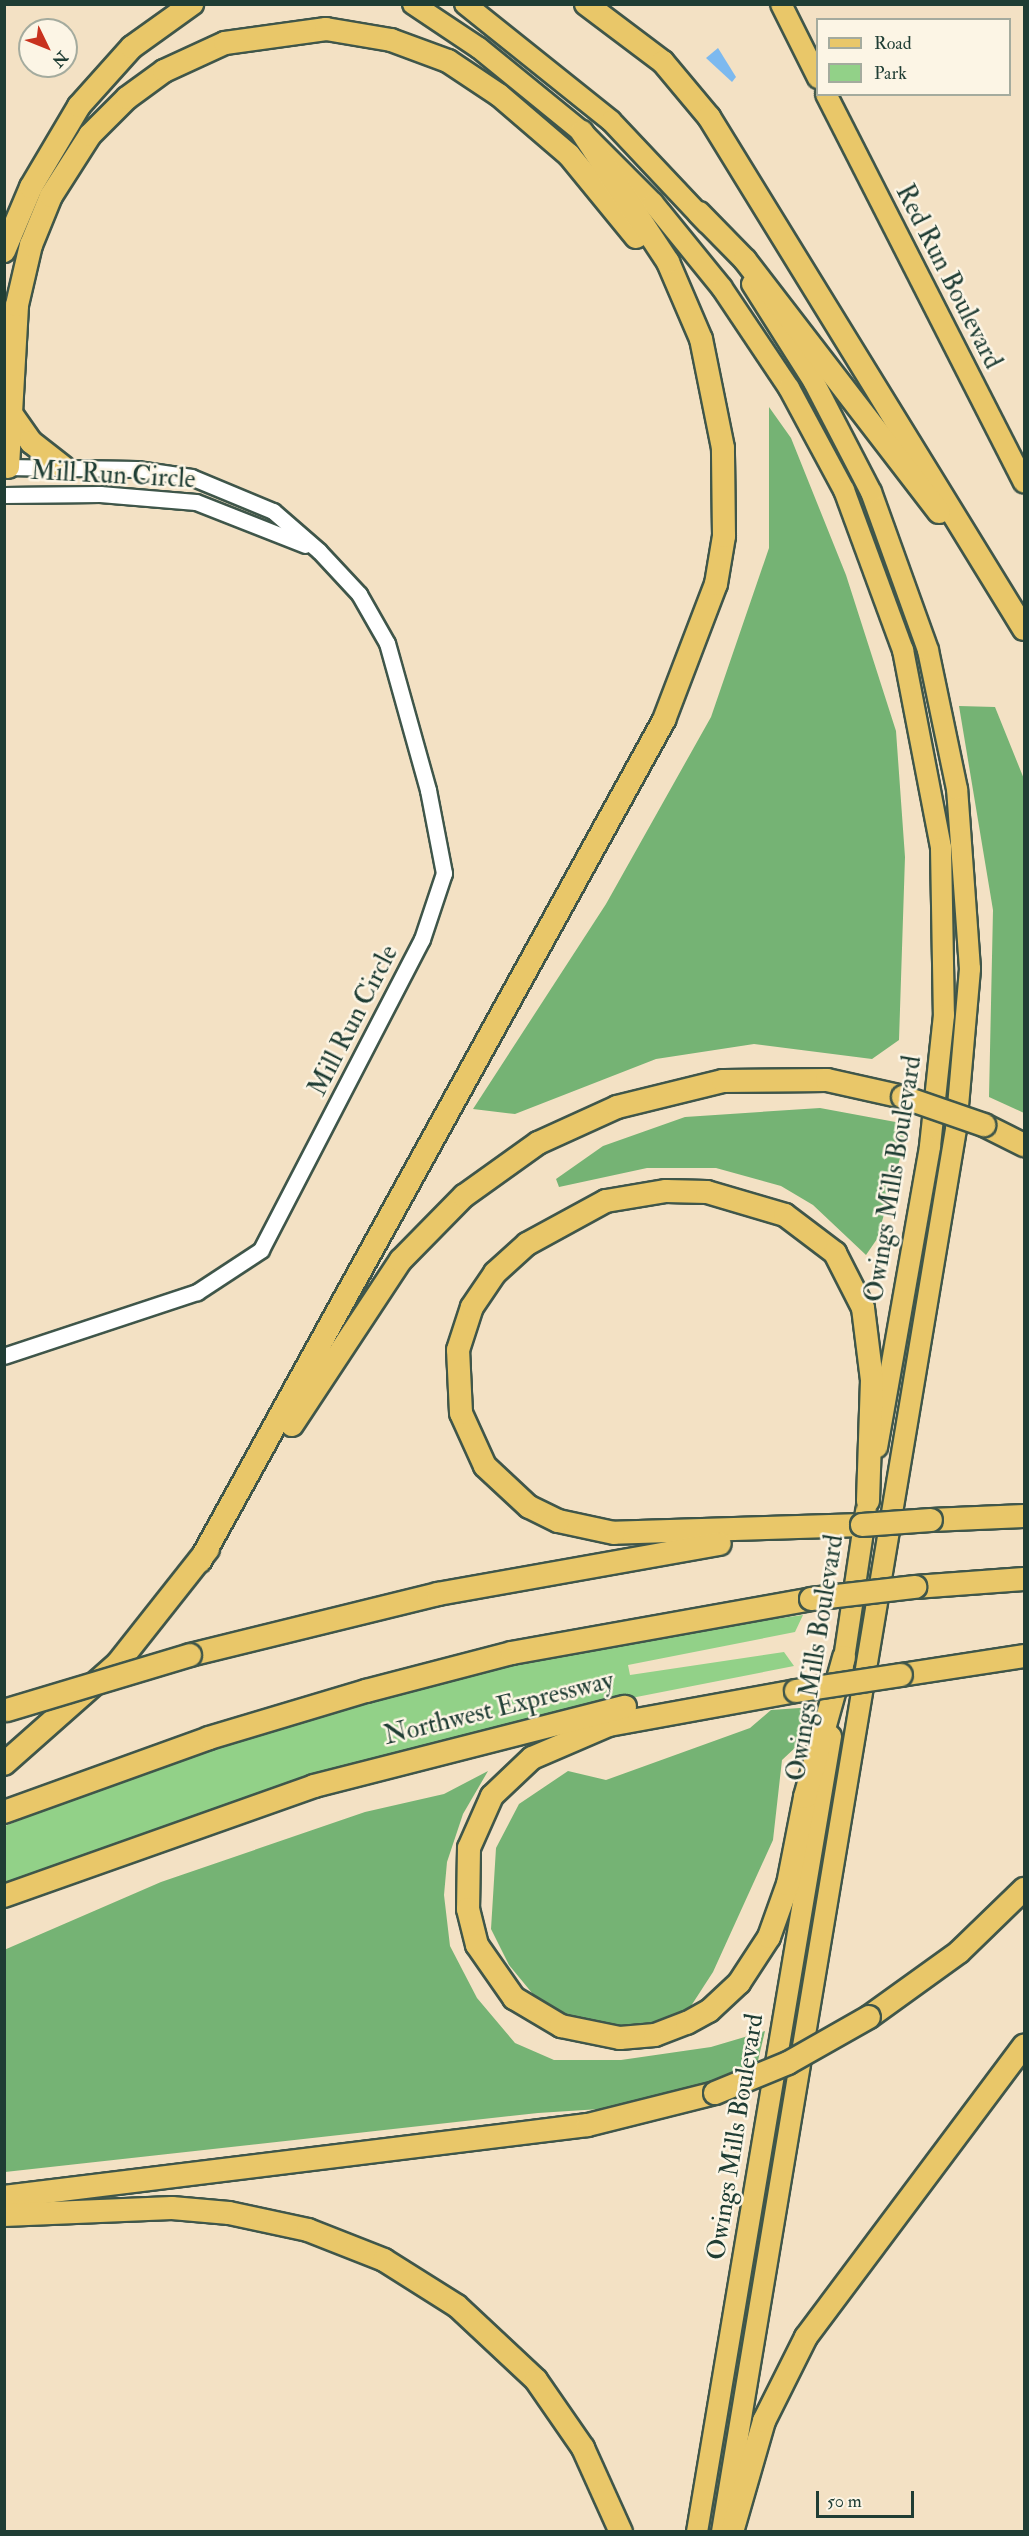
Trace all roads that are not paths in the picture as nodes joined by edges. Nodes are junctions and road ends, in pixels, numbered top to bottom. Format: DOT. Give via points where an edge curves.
graph roads {
  1 [pos="192,4"];
  2 [pos="413,4"];
  3 [pos="465,4"];
  4 [pos="586,4"];
  5 [pos="781,4"];
  6 [pos="816,74"];
  7 [pos="827,96"];
  8 [pos="582,132"];
  9 [pos="699,213"];
  10 [pos="4,251"];
  11 [pos="10,412"];
  12 [pos="6,467"];
  13 [pos="63,467"];
  14 [pos="1024,482"];
  15 [pos="4,495"];
  16 [pos="319,550"];
  17 [pos="1024,629"];
  18 [pos="1024,644"];
  19 [pos="696,647"];
  20 [pos="1024,1144"];
  21 [pos="4,1356"];
  22 [pos="868,1501"];
  23 [pos="1024,1516"];
  24 [pos="816,1529"];
  25 [pos="200,1562"];
  26 [pos="1024,1579"];
  27 [pos="1024,1651"];
  28 [pos="1024,1656"];
  29 [pos="844,1657"];
  30 [pos="902,1669"];
  31 [pos="797,1684"];
  32 [pos="6,1711"];
  33 [pos="4,1764"];
  34 [pos="4,1812"];
  35 [pos="51,1877"];
  36 [pos="1024,1889"];
  37 [pos="4,1896"];
  38 [pos="4,1907"];
  39 [pos="1024,2046"];
  40 [pos="1024,2070"];
  41 [pos="4,2197"];
  42 [pos="908,2197"];
  43 [pos="4,2215"];
  44 [pos="706,2480"];
  45 [pos="621,2532"];
  46 [pos="697,2532"];
  47 [pos="702,2532"];
  48 [pos="722,2532"];
  49 [pos="732,2532"];
  1 -- 10 [label="highway" via="132,47 79,106 31,187"];
  2 -- 8 [label="main road, Owings Mills Boulevard" via="479,48"];
  3 -- 9 [label="main road, Owings Mills Boulevard" via="579,92"];
  4 -- 17 [label="highway" via="663,62 709,117"];
  5 -- 6 [label="main road"];
  7 -- 14 [label="main road, Red Run Boulevard"];
  8 -- 19 [label="highway" via="669,262 701,339 716,394 723,448 724,536 716,584"];
  8 -- 22 [label="main road, Owings Mills Boulevard" via="700,258 795,398 844,490 875,565 918,711 933,787 946,927 940,1078"];
  9 -- 18 [label="highway" via="745,260 922,488"];
  9 -- 48 [label="main road, Owings Mills Boulevard" via="743,269 813,382 871,492 900,564 942,708 957,789 970,926 968,1018 956,1130"];
  11 -- 12 [label="highway"];
  11 -- 13 [label="highway" via="31,442"];
  11 -- 19 [label="highway" via="12,338 34,237 76,153 127,98 204,51 263,34 326,29 409,46 482,82 569,155 628,226 670,299 699,378 714,466 712,555"];
  12 -- 13 [label="street, Mill Run Circle"];
  12 -- 15 [label="street"];
  13 -- 16 [label="street, Mill Run Circle" via="137,469 215,484 273,511"];
  15 -- 16 [label="street, Mill Run Circle" via="100,494 196,502"];
  16 -- 21 [label="street, Mill Run Circle" via="359,594 396,668 442,850 441,888 429,924 261,1250 197,1292"];
  19 -- 25 [label="highway" via="664,720 549,934"];
  20 -- 25 [label="highway, bridge" via="984,1125 903,1097 827,1080 711,1083 617,1107 512,1160 464,1196 401,1260"];
  22 -- 24 [label="highway" via="872,1380 863,1308 835,1253 803,1225 763,1206 716,1193 627,1196 565,1219 495,1274 464,1329 457,1392 476,1450 518,1500 558,1521 614,1533"];
  22 -- 29 [label="main road, Owings Mills Boulevard"];
  23 -- 24 [label="highway, bridge"];
  24 -- 32 [label="highway, bridge" via="438,1594 190,1655"];
  25 -- 33 [label="highway" via="118,1663"];
  26 -- 34 [label="highway, Northwest Expressway, bridge" via="811,1599 512,1653 209,1738"];
  27 -- 30 [label="highway"];
  28 -- 30 [label="highway"];
  29 -- 31 [label="highway" via="805,1797 788,1884 769,1937 726,1996 676,2027 620,2038 561,2026 514,1998 477,1946 468,1909 469,1848 492,1796 532,1758 609,1725"];
  29 -- 44 [label="main road, Owings Mills Boulevard"];
  30 -- 31 [label="highway, bridge"];
  31 -- 35 [label="highway, Northwest Expressway" via="609,1710 440,1751 240,1810"];
  35 -- 37 [label="highway, Northwest Expressway"];
  35 -- 38 [label="highway"];
  36 -- 41 [label="highway, bridge" via="959,1952 869,2017 788,2063 715,2093 588,2125"];
  39 -- 42 [label="highway"];
  40 -- 42 [label="highway"];
  42 -- 49 [label="highway" via="825,2306 790,2365 753,2451"];
  43 -- 45 [label="highway" via="172,2208 229,2212 308,2229 384,2260 457,2306 536,2380 583,2448"];
  44 -- 46 [label="main road, Owings Mills Boulevard"];
  44 -- 47 [label="main road"];
}
